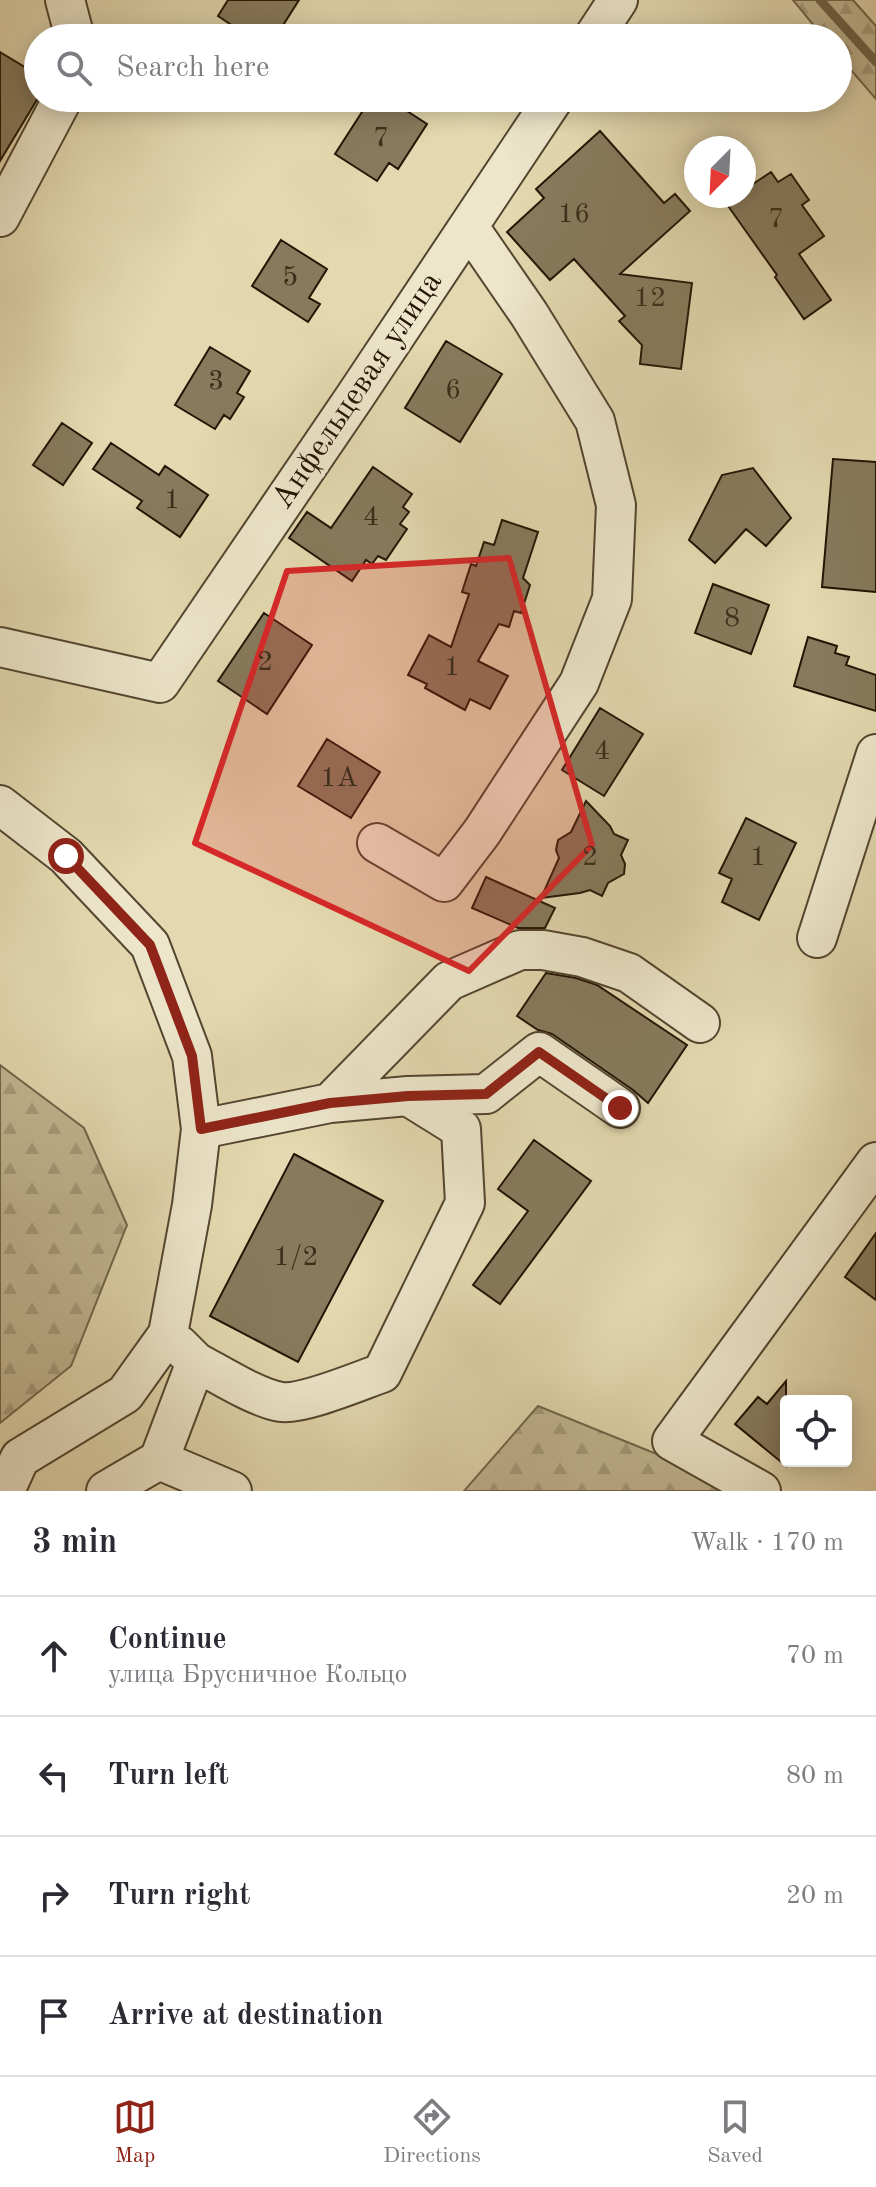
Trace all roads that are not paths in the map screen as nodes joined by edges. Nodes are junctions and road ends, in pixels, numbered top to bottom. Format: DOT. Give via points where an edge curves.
graph roads {
  1 [pos="65,0"];
  2 [pos="618,0"];
  3 [pos="71,24"];
  4 [pos="602,24"];
  5 [pos="56,112"];
  6 [pos="545,112"];
  7 [pos="0,217"];
  8 [pos="469,227"];
  9 [pos="0,647"];
  10 [pos="876,754"];
  11 [pos="0,805"];
  12 [pos="377,843"];
  13 [pos="817,938"];
  14 [pos="700,1023"];
  15 [pos="408,1096"];
  16 [pos="330,1103"];
  17 [pos="620,1108"];
  18 [pos="201,1129"];
  19 [pos="876,1162"];
  20 [pos="168,1334"];
  21 [pos="196,1362"];
  22 [pos="159,1460"];
  23 [pos="5,1491"];
  24 [pos="106,1491"];
  25 [pos="232,1491"];
  26 [pos="761,1491"];
  1 -- 3 [label="street"];
  2 -- 4 [label="street"];
  5 -- 7 [label="street"];
  6 -- 8 [label="street, Анфельцевая улица"];
  8 -- 9 [label="street, Анфельцевая улица" via="160,683"];
  8 -- 12 [label="street" via="595,421 616,505 612,599 579,683 444,882"];
  10 -- 13 [label="street"];
  11 -- 18 [label="street" via="66,856 150,945 192,1056"];
  14 -- 16 [label="street" via="629,973 582,957 520,950 449,981"];
  15 -- 16 [label="street"];
  15 -- 17 [label="street" via="486,1094 539,1052"];
  15 -- 21 [label="street" via="461,1129 465,1203 382,1373 283,1402"];
  16 -- 18 [label="street"];
  18 -- 20 [label="street"];
  19 -- 26 [label="street" via="672,1441"];
  20 -- 21 [label="street"];
  20 -- 23 [label="street" via="125,1394 20,1458"];
  21 -- 22 [label="street"];
  22 -- 24 [label="street"];
  22 -- 25 [label="street"];
}
